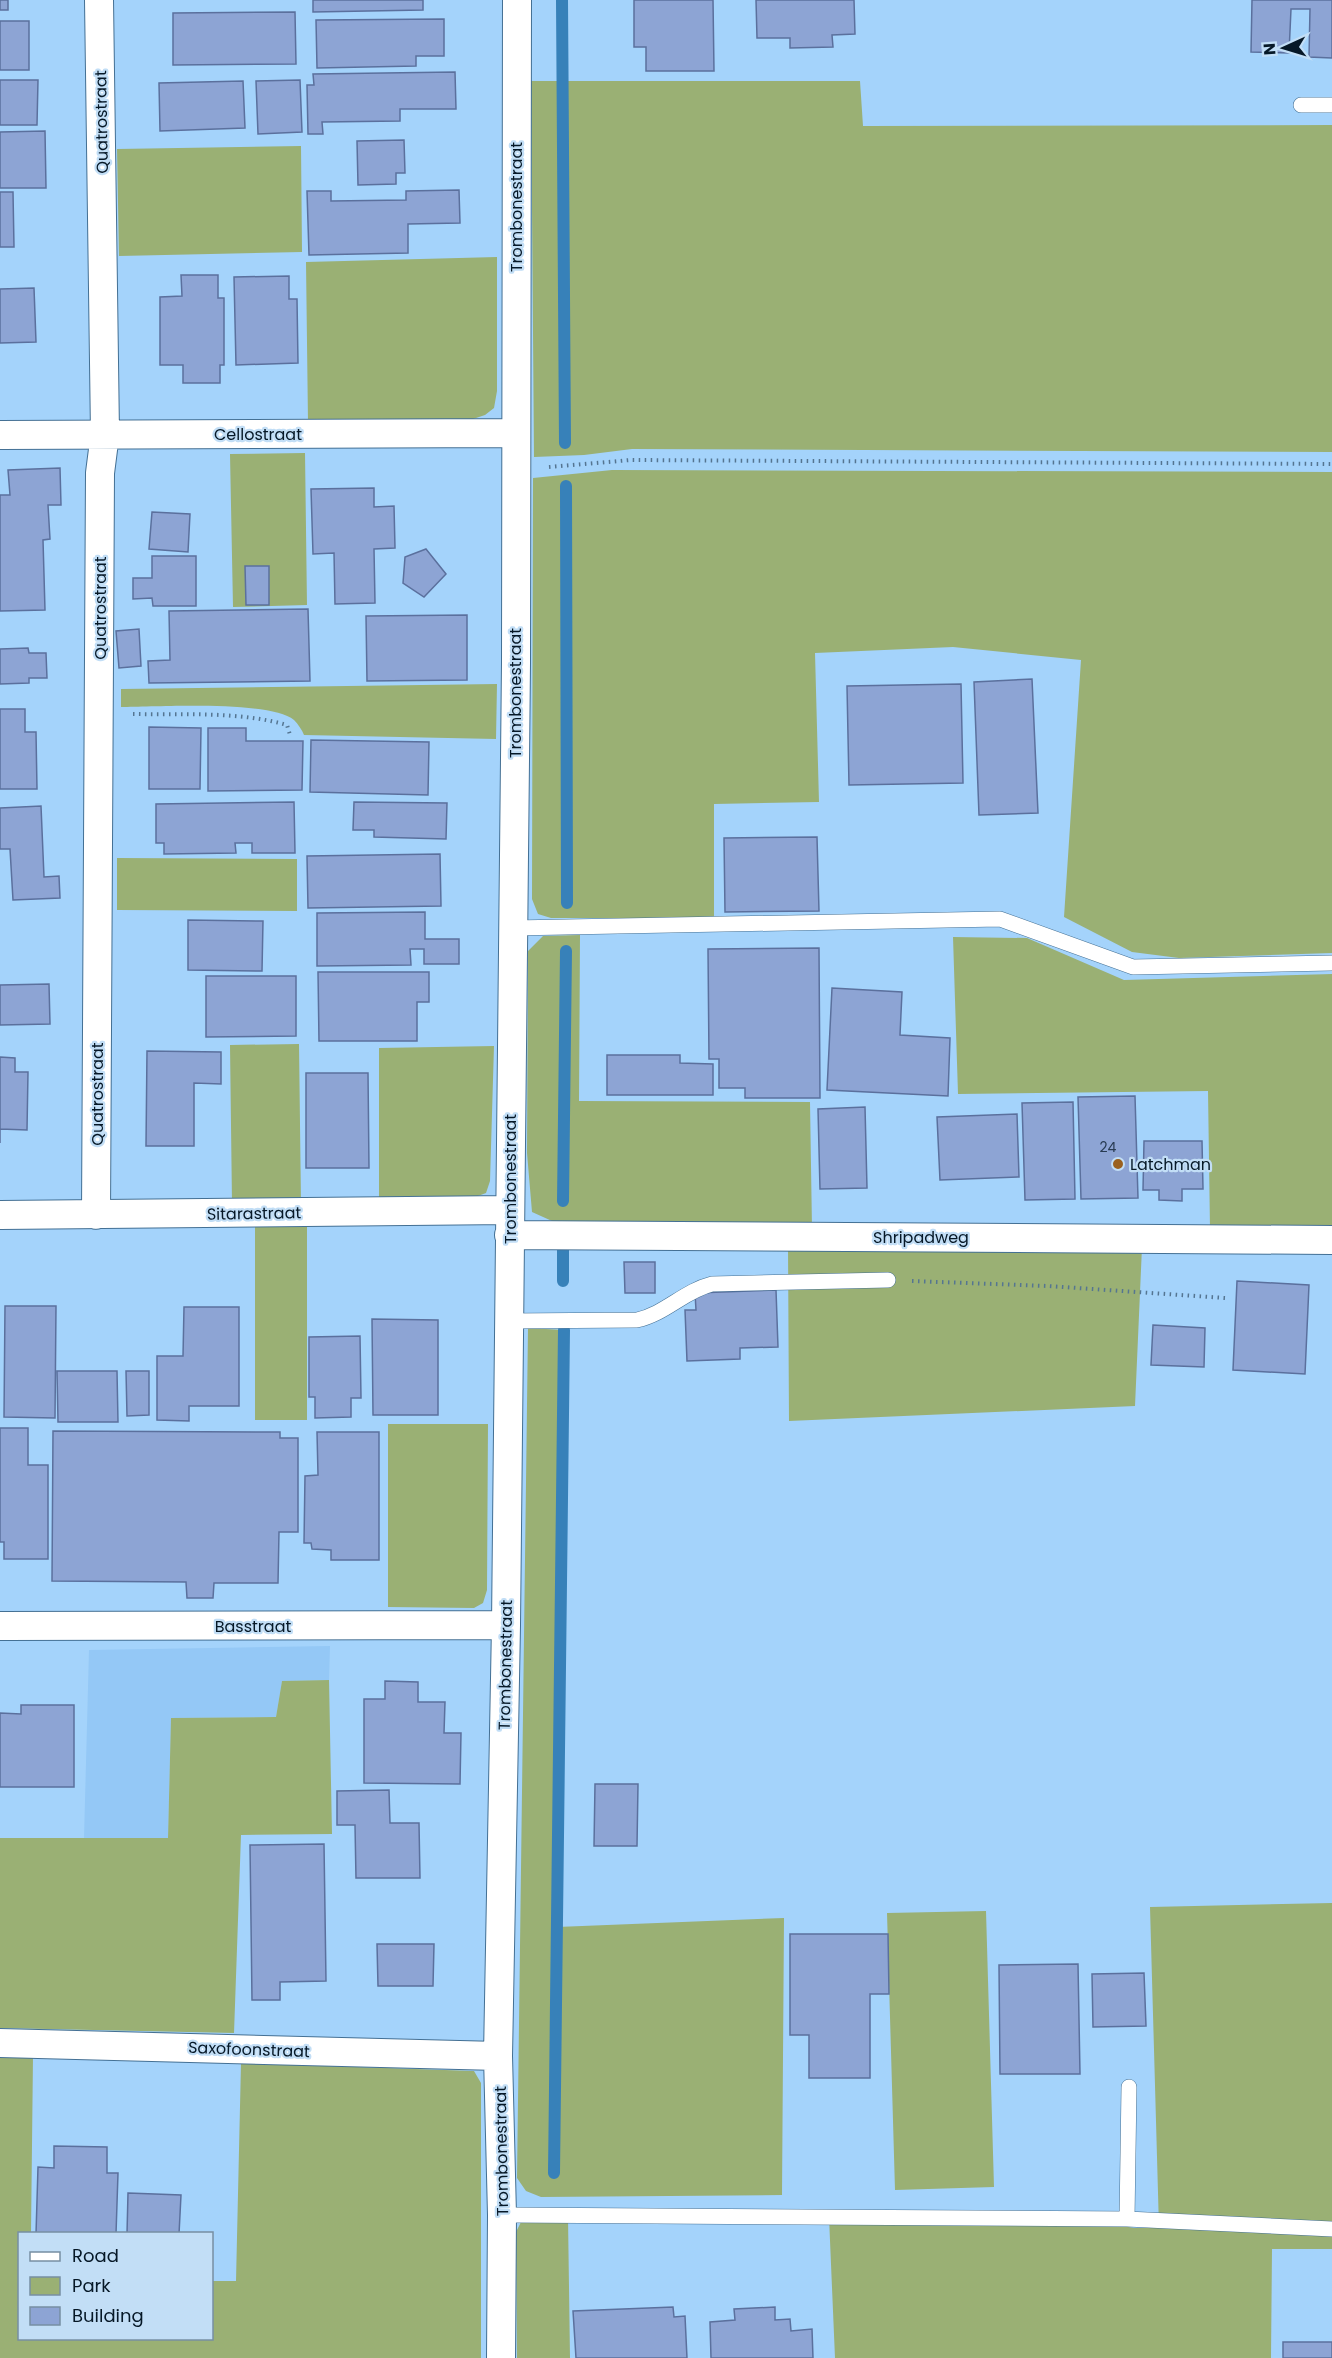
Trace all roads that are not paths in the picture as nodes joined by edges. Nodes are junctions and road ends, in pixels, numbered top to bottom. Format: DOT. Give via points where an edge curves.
graph roads {
  1 [pos="99,0"];
  2 [pos="517,0"];
  3 [pos="1301,105"];
  4 [pos="1332,105"];
  5 [pos="515,432"];
  6 [pos="105,434"];
  7 [pos="0,435"];
  8 [pos="513,928"];
  9 [pos="1332,963"];
  10 [pos="0,1215"];
  11 [pos="96,1215"];
  12 [pos="509,1222"];
  13 [pos="1332,1240"];
  14 [pos="888,1280"];
  15 [pos="509,1322"];
  16 [pos="506,1625"];
  17 [pos="0,1626"];
  18 [pos="0,2043"];
  19 [pos="498,2056"];
  20 [pos="1129,2087"];
  21 [pos="502,2215"];
  22 [pos="1127,2219"];
  23 [pos="1332,2229"];
  24 [pos="501,2358"];
  1 -- 6 [label="street, Quatrostraat"];
  2 -- 5 [label="street, Trombonestraat"];
  3 -- 4 [label="lane"];
  5 -- 6 [label="street, Cellostraat"];
  5 -- 8 [label="street, Trombonestraat"];
  6 -- 7 [label="street, Cellostraat"];
  6 -- 11 [label="street, Quatrostraat" via="100,473"];
  8 -- 9 [label="lane" via="1000,919 1133,967"];
  8 -- 12 [label="street, Trombonestraat"];
  10 -- 11 [label="street, Sitarastraat"];
  11 -- 12 [label="street, Sitarastraat"];
  12 -- 13 [label="street, Shripadweg"];
  12 -- 15 [label="street, Trombonestraat"];
  14 -- 15 [label="lane" via="712,1284 695,1288 654,1316 637,1320"];
  15 -- 16 [label="street, Trombonestraat"];
  16 -- 17 [label="street, Basstraat"];
  16 -- 19 [label="street, Trombonestraat"];
  18 -- 19 [label="street, Saxofoonstraat"];
  19 -- 21 [label="street, Trombonestraat"];
  20 -- 22 [label="lane"];
  21 -- 22 [label="lane"];
  21 -- 24 [label="street, Trombonestraat"];
  22 -- 23 [label="lane"];
}
